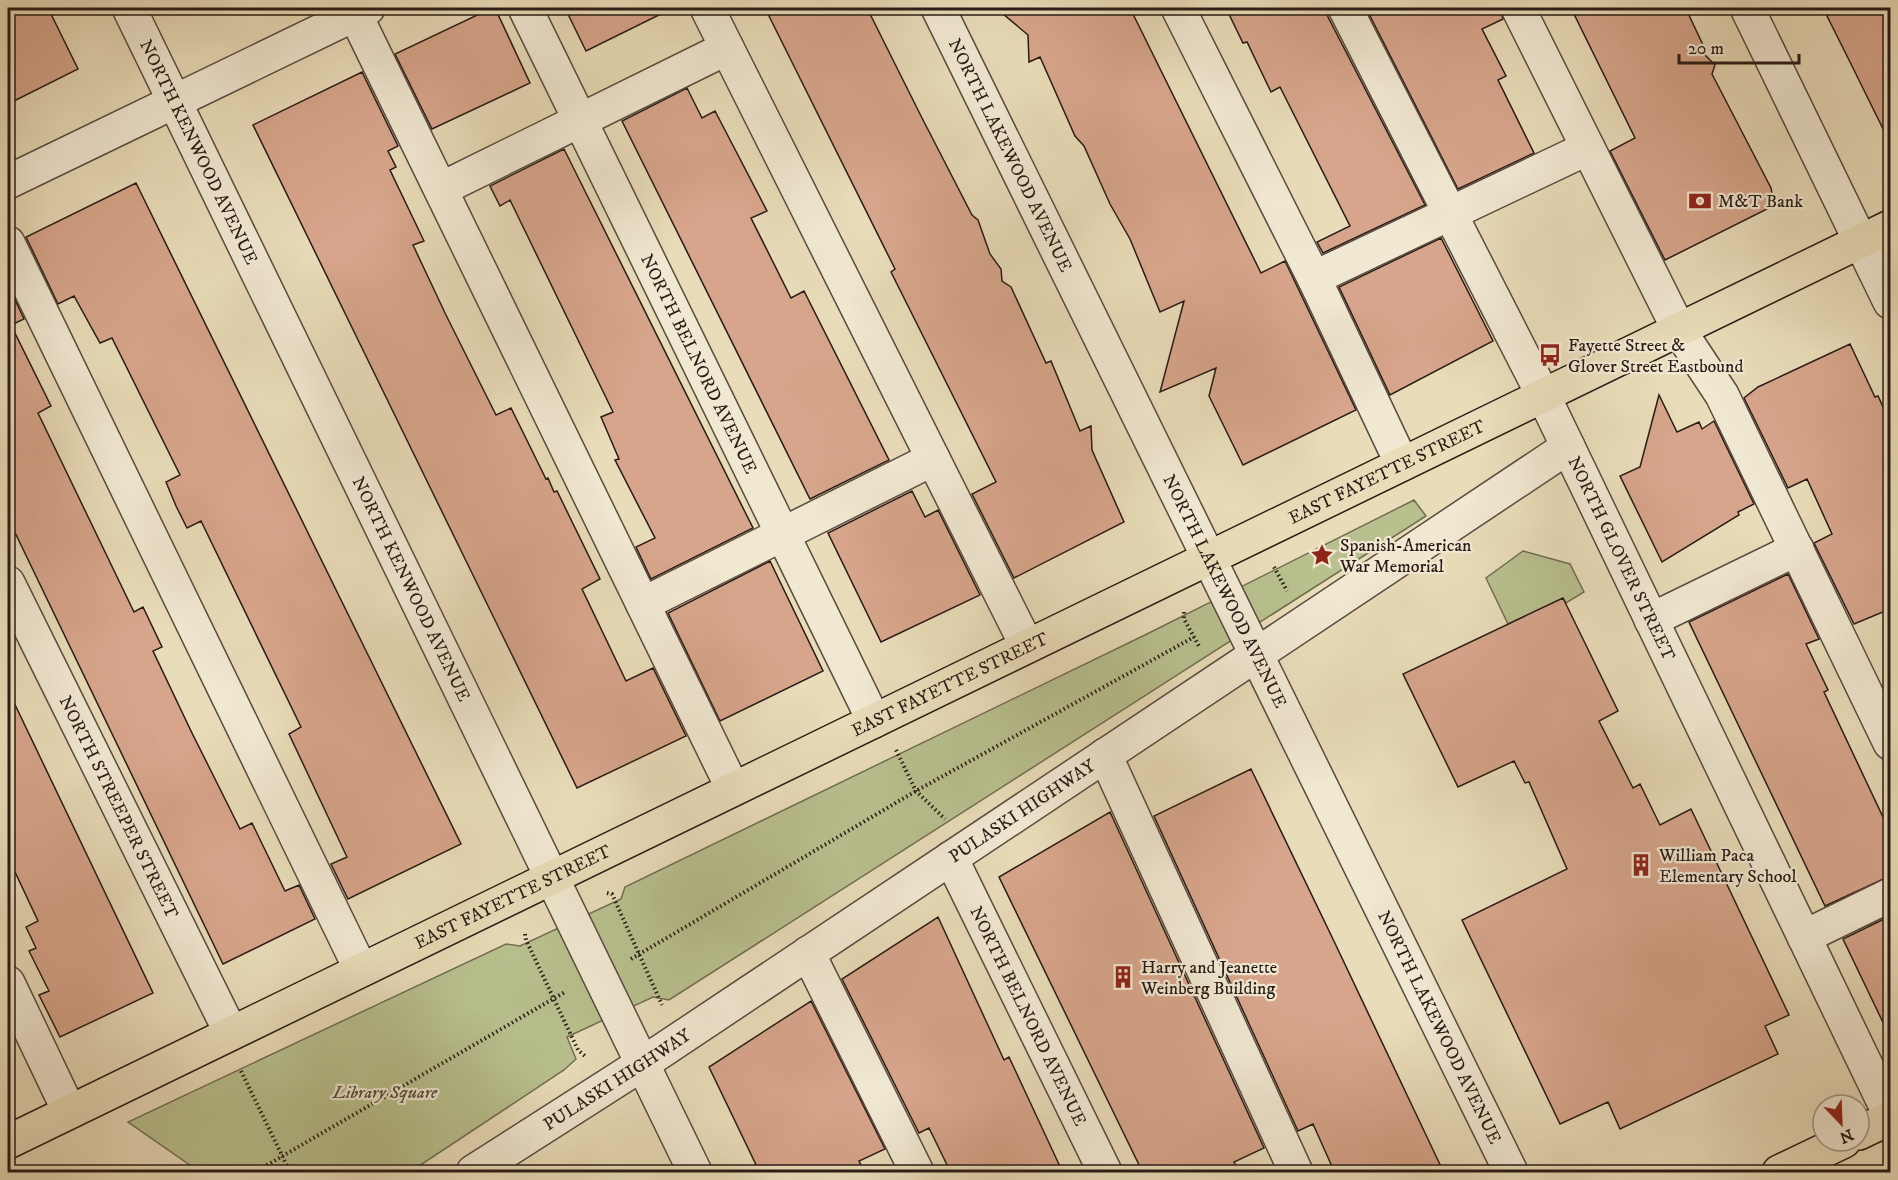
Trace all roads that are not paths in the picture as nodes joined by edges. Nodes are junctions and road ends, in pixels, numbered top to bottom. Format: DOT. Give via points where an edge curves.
graph roads {
  1 [pos="129,8"];
  2 [pos="525,8"];
  3 [pos="706,8"];
  4 [pos="938,8"];
  5 [pos="1178,8"];
  6 [pos="1345,8"];
  7 [pos="1518,8"];
  8 [pos="1746,8"];
  9 [pos="358,10"];
  10 [pos="727,48"];
  11 [pos="175,101"];
  12 [pos="580,120"];
  13 [pos="1588,148"];
  14 [pos="8,182"];
  15 [pos="441,189"];
  16 [pos="1450,212"];
  17 [pos="1890,227"];
  18 [pos="1862,241"];
  19 [pos="8,243"];
  20 [pos="1314,279"];
  21 [pos="1890,302"];
  22 [pos="1679,330"];
  23 [pos="1544,397"];
  24 [pos="1568,447"];
  25 [pos="933,459"];
  26 [pos="1402,464"];
  27 [pos="782,533"];
  28 [pos="1797,549"];
  29 [pos="1209,558"];
  30 [pos="8,583"];
  31 [pos="643,604"];
  32 [pos="1651,620"];
  33 [pos="1027,646"];
  34 [pos="1256,655"];
  35 [pos="874,721"];
  36 [pos="1890,743"];
  37 [pos="1105,755"];
  38 [pos="734,789"];
  39 [pos="951,858"];
  40 [pos="552,877"];
  41 [pos="1890,896"];
  42 [pos="1804,937"];
  43 [pos="808,953"];
  44 [pos="361,970"];
  45 [pos="8,983"];
  46 [pos="231,1033"];
  47 [pos="642,1064"];
  48 [pos="69,1111"];
  49 [pos="1890,1116"];
  50 [pos="1871,1127"];
  51 [pos="8,1142"];
  52 [pos="1820,1153"];
  53 [pos="474,1172"];
  54 [pos="695,1173"];
  55 [pos="917,1173"];
  56 [pos="1105,1173"];
  57 [pos="1296,1173"];
  58 [pos="1511,1173"];
  59 [pos="1779,1173"];
  1 -- 11 [label="street, NORTH KENWOOD AVENUE"];
  2 -- 12 [label="street, NORTH BELNORD AVENUE"];
  3 -- 10 [label="street"];
  4 -- 29 [label="street, NORTH LAKEWOOD AVENUE"];
  5 -- 20 [label="street"];
  6 -- 16 [label="street, NORTH GLOVER STREET"];
  7 -- 13 [label="street"];
  8 -- 18 [label="street"];
  9 -- 11 [label="street"];
  9 -- 15 [label="street"];
  10 -- 12 [label="street"];
  10 -- 25 [label="street"];
  11 -- 14 [label="street"];
  11 -- 40 [label="street, NORTH KENWOOD AVENUE"];
  12 -- 15 [label="street"];
  12 -- 27 [label="street, NORTH BELNORD AVENUE"];
  13 -- 16 [label="street"];
  13 -- 22 [label="street"];
  15 -- 31 [label="street"];
  16 -- 20 [label="street"];
  16 -- 23 [label="street, NORTH GLOVER STREET"];
  17 -- 18 [label="main road, EAST FAYETTE STREET"];
  18 -- 21 [label="street"];
  18 -- 22 [label="main road, EAST FAYETTE STREET"];
  19 -- 44 [label="street"];
  20 -- 26 [label="street"];
  22 -- 23 [label="main road, EAST FAYETTE STREET"];
  22 -- 28 [label="street" via="1722,395"];
  23 -- 24 [label="street, NORTH GLOVER STREET"];
  23 -- 26 [label="main road, EAST FAYETTE STREET"];
  24 -- 32 [label="street, NORTH GLOVER STREET"];
  24 -- 34 [label="street, PULASKI HIGHWAY"];
  25 -- 27 [label="street"];
  25 -- 33 [label="street"];
  26 -- 29 [label="main road, EAST FAYETTE STREET"];
  27 -- 31 [label="street"];
  27 -- 35 [label="street, NORTH BELNORD AVENUE"];
  28 -- 32 [label="street"];
  28 -- 36 [label="street"];
  29 -- 33 [label="main road, EAST FAYETTE STREET"];
  29 -- 34 [label="street, NORTH LAKEWOOD AVENUE"];
  30 -- 46 [label="street, NORTH STREEPER STREET"];
  31 -- 38 [label="street"];
  32 -- 42 [label="street, NORTH GLOVER STREET"];
  33 -- 35 [label="main road, EAST FAYETTE STREET"];
  34 -- 37 [label="street, PULASKI HIGHWAY"];
  34 -- 58 [label="street, NORTH LAKEWOOD AVENUE"];
  35 -- 38 [label="main road, EAST FAYETTE STREET"];
  37 -- 39 [label="street, PULASKI HIGHWAY"];
  37 -- 57 [label="street"];
  38 -- 40 [label="main road, EAST FAYETTE STREET"];
  39 -- 43 [label="street, PULASKI HIGHWAY"];
  39 -- 56 [label="street, NORTH BELNORD AVENUE"];
  40 -- 44 [label="main road, EAST FAYETTE STREET"];
  40 -- 47 [label="street, NORTH KENWOOD AVENUE"];
  41 -- 42 [label="street"];
  42 -- 49 [label="street, NORTH GLOVER STREET"];
  43 -- 47 [label="street, PULASKI HIGHWAY"];
  43 -- 55 [label="street"];
  44 -- 46 [label="main road, EAST FAYETTE STREET"];
  45 -- 48 [label="street"];
  46 -- 48 [label="main road, EAST FAYETTE STREET"];
  47 -- 53 [label="street, PULASKI HIGHWAY"];
  47 -- 54 [label="street, NORTH KENWOOD AVENUE"];
  48 -- 51 [label="main road, EAST FAYETTE STREET"];
  49 -- 50 [label="main road"];
  52 -- 59 [label="main road"];
}
